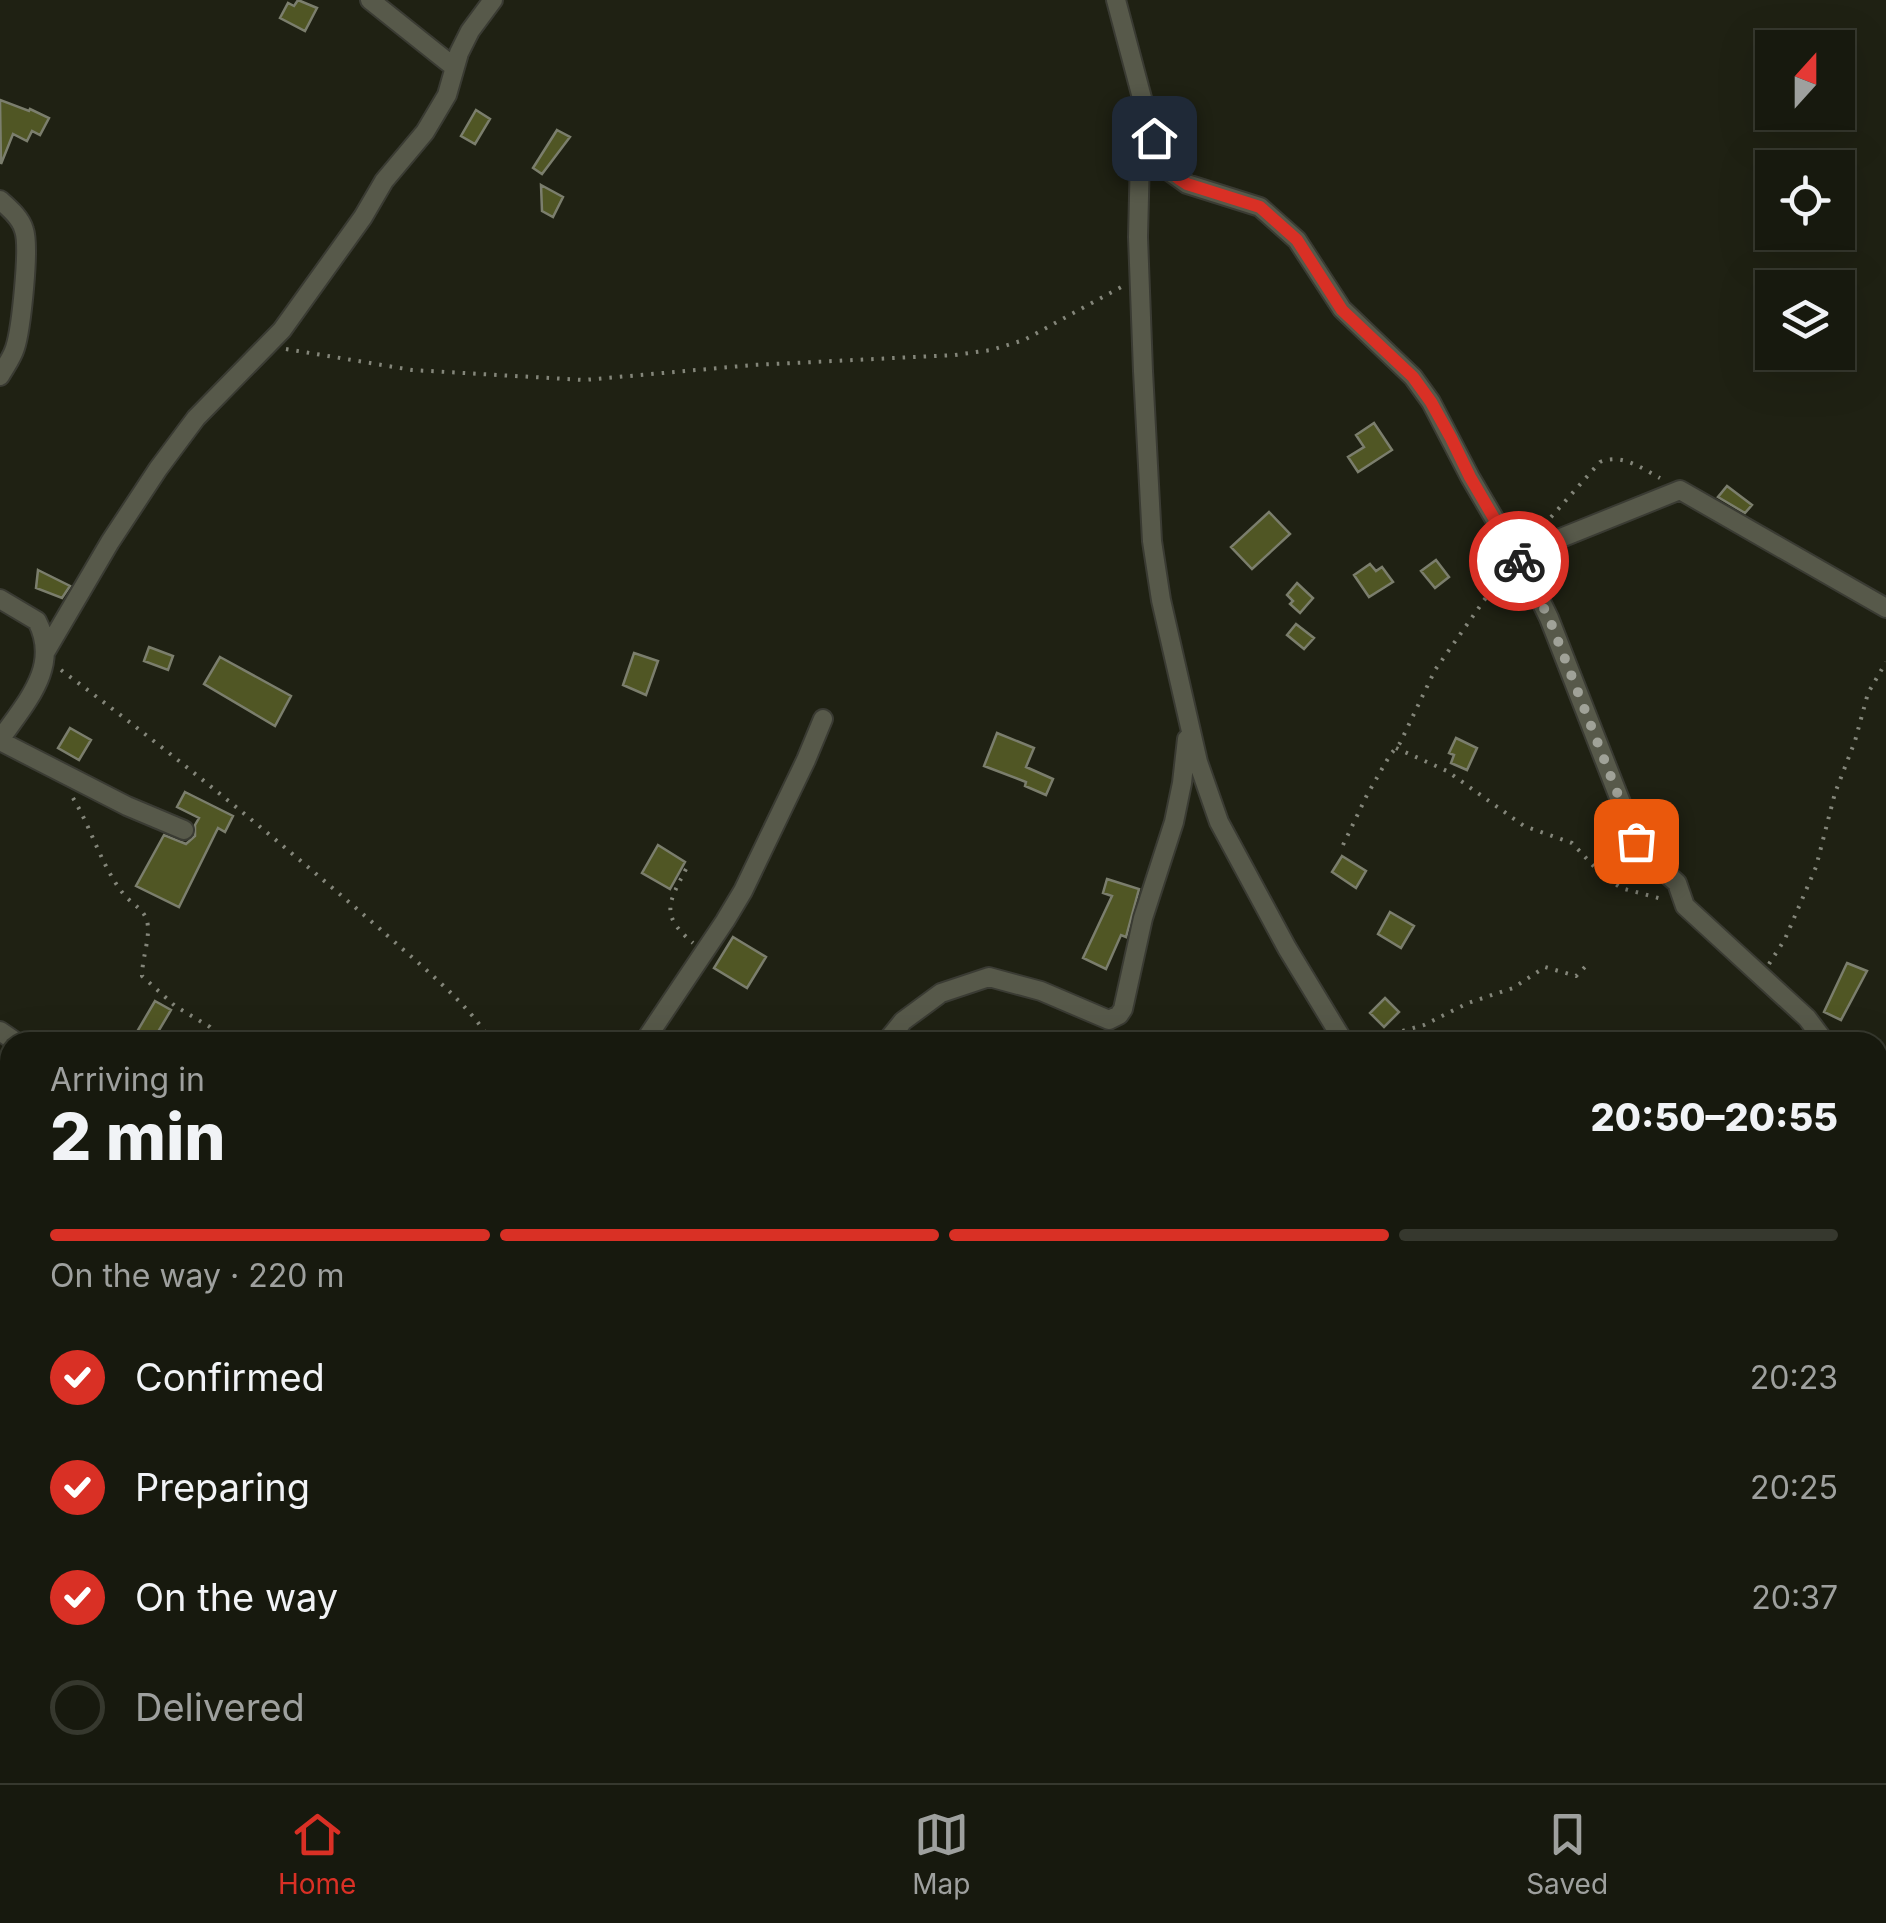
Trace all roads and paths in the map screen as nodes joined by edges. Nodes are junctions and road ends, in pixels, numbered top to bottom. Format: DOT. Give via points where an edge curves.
graph roads {
  1 [pos="370,0"];
  2 [pos="494,0"];
  3 [pos="1116,0"];
  4 [pos="454,67"];
  5 [pos="1142,95"];
  6 [pos="0,200"];
  7 [pos="1140,277"];
  8 [pos="267,346"];
  9 [pos="0,376"];
  10 [pos="1680,490"];
  11 [pos="1543,526"];
  12 [pos="1516,556"];
  13 [pos="0,598"];
  14 [pos="1886,608"];
  15 [pos="46,655"];
  16 [pos="1886,662"];
  17 [pos="823,719"];
  18 [pos="1189,722"];
  19 [pos="0,740"];
  20 [pos="1396,748"];
  21 [pos="70,794"];
  22 [pos="184,830"];
  23 [pos="1343,845"];
  24 [pos="686,870"];
  25 [pos="1686,906"];
  26 [pos="704,953"];
  27 [pos="1590,962"];
  28 [pos="1762,976"];
  29 [pos="215,1032"];
  30 [pos="485,1032"];
  31 [pos="651,1032"];
  32 [pos="894,1032"];
  33 [pos="1338,1032"];
  34 [pos="1398,1032"];
  35 [pos="1818,1032"];
  1 -- 4 [label="street"];
  2 -- 4 [label="street"];
  3 -- 5 [label="street"];
  4 -- 8 [label="street" via="447,95 425,132"];
  5 -- 7 [label="street"];
  5 -- 12 [label="street" via="1169,172 1268,211 1297,240 1342,310 1413,377"];
  6 -- 9 [label="street" via="25,231 20,328"];
  7 -- 8 [label="path" via="1024,340 955,355 584,380 412,370"];
  7 -- 18 [label="street" via="1152,541"];
  8 -- 15 [label="street" via="196,418 158,469"];
  10 -- 11 [label="path" via="1636,464 1608,458"];
  10 -- 12 [label="street"];
  10 -- 14 [label="street"];
  12 -- 20 [label="path" via="1436,670"];
  12 -- 25 [label="street" via="1549,618 1636,841 1676,882"];
  13 -- 15 [label="street" via="37,621"];
  15 -- 19 [label="street"];
  15 -- 30 [label="path" via="308,866"];
  16 -- 28 [label="path" via="1868,693 1816,867"];
  17 -- 26 [label="street" via="743,891"];
  18 -- 32 [label="street" via="1174,822 1119,1014 1109,1020 988,977 941,992"];
  18 -- 33 [label="street" via="1220,822"];
  19 -- 22 [label="street"];
  20 -- 23 [label="path"];
  20 -- 25 [label="path" via="1447,772 1524,826 1572,843 1621,888"];
  21 -- 29 [label="path" via="124,894 144,914 142,976"];
  24 -- 26 [label="path" via="669,912"];
  25 -- 28 [label="street"];
  26 -- 31 [label="street"];
  27 -- 34 [label="path" via="1576,976 1546,967 1513,988"];
  28 -- 35 [label="street"];
}
